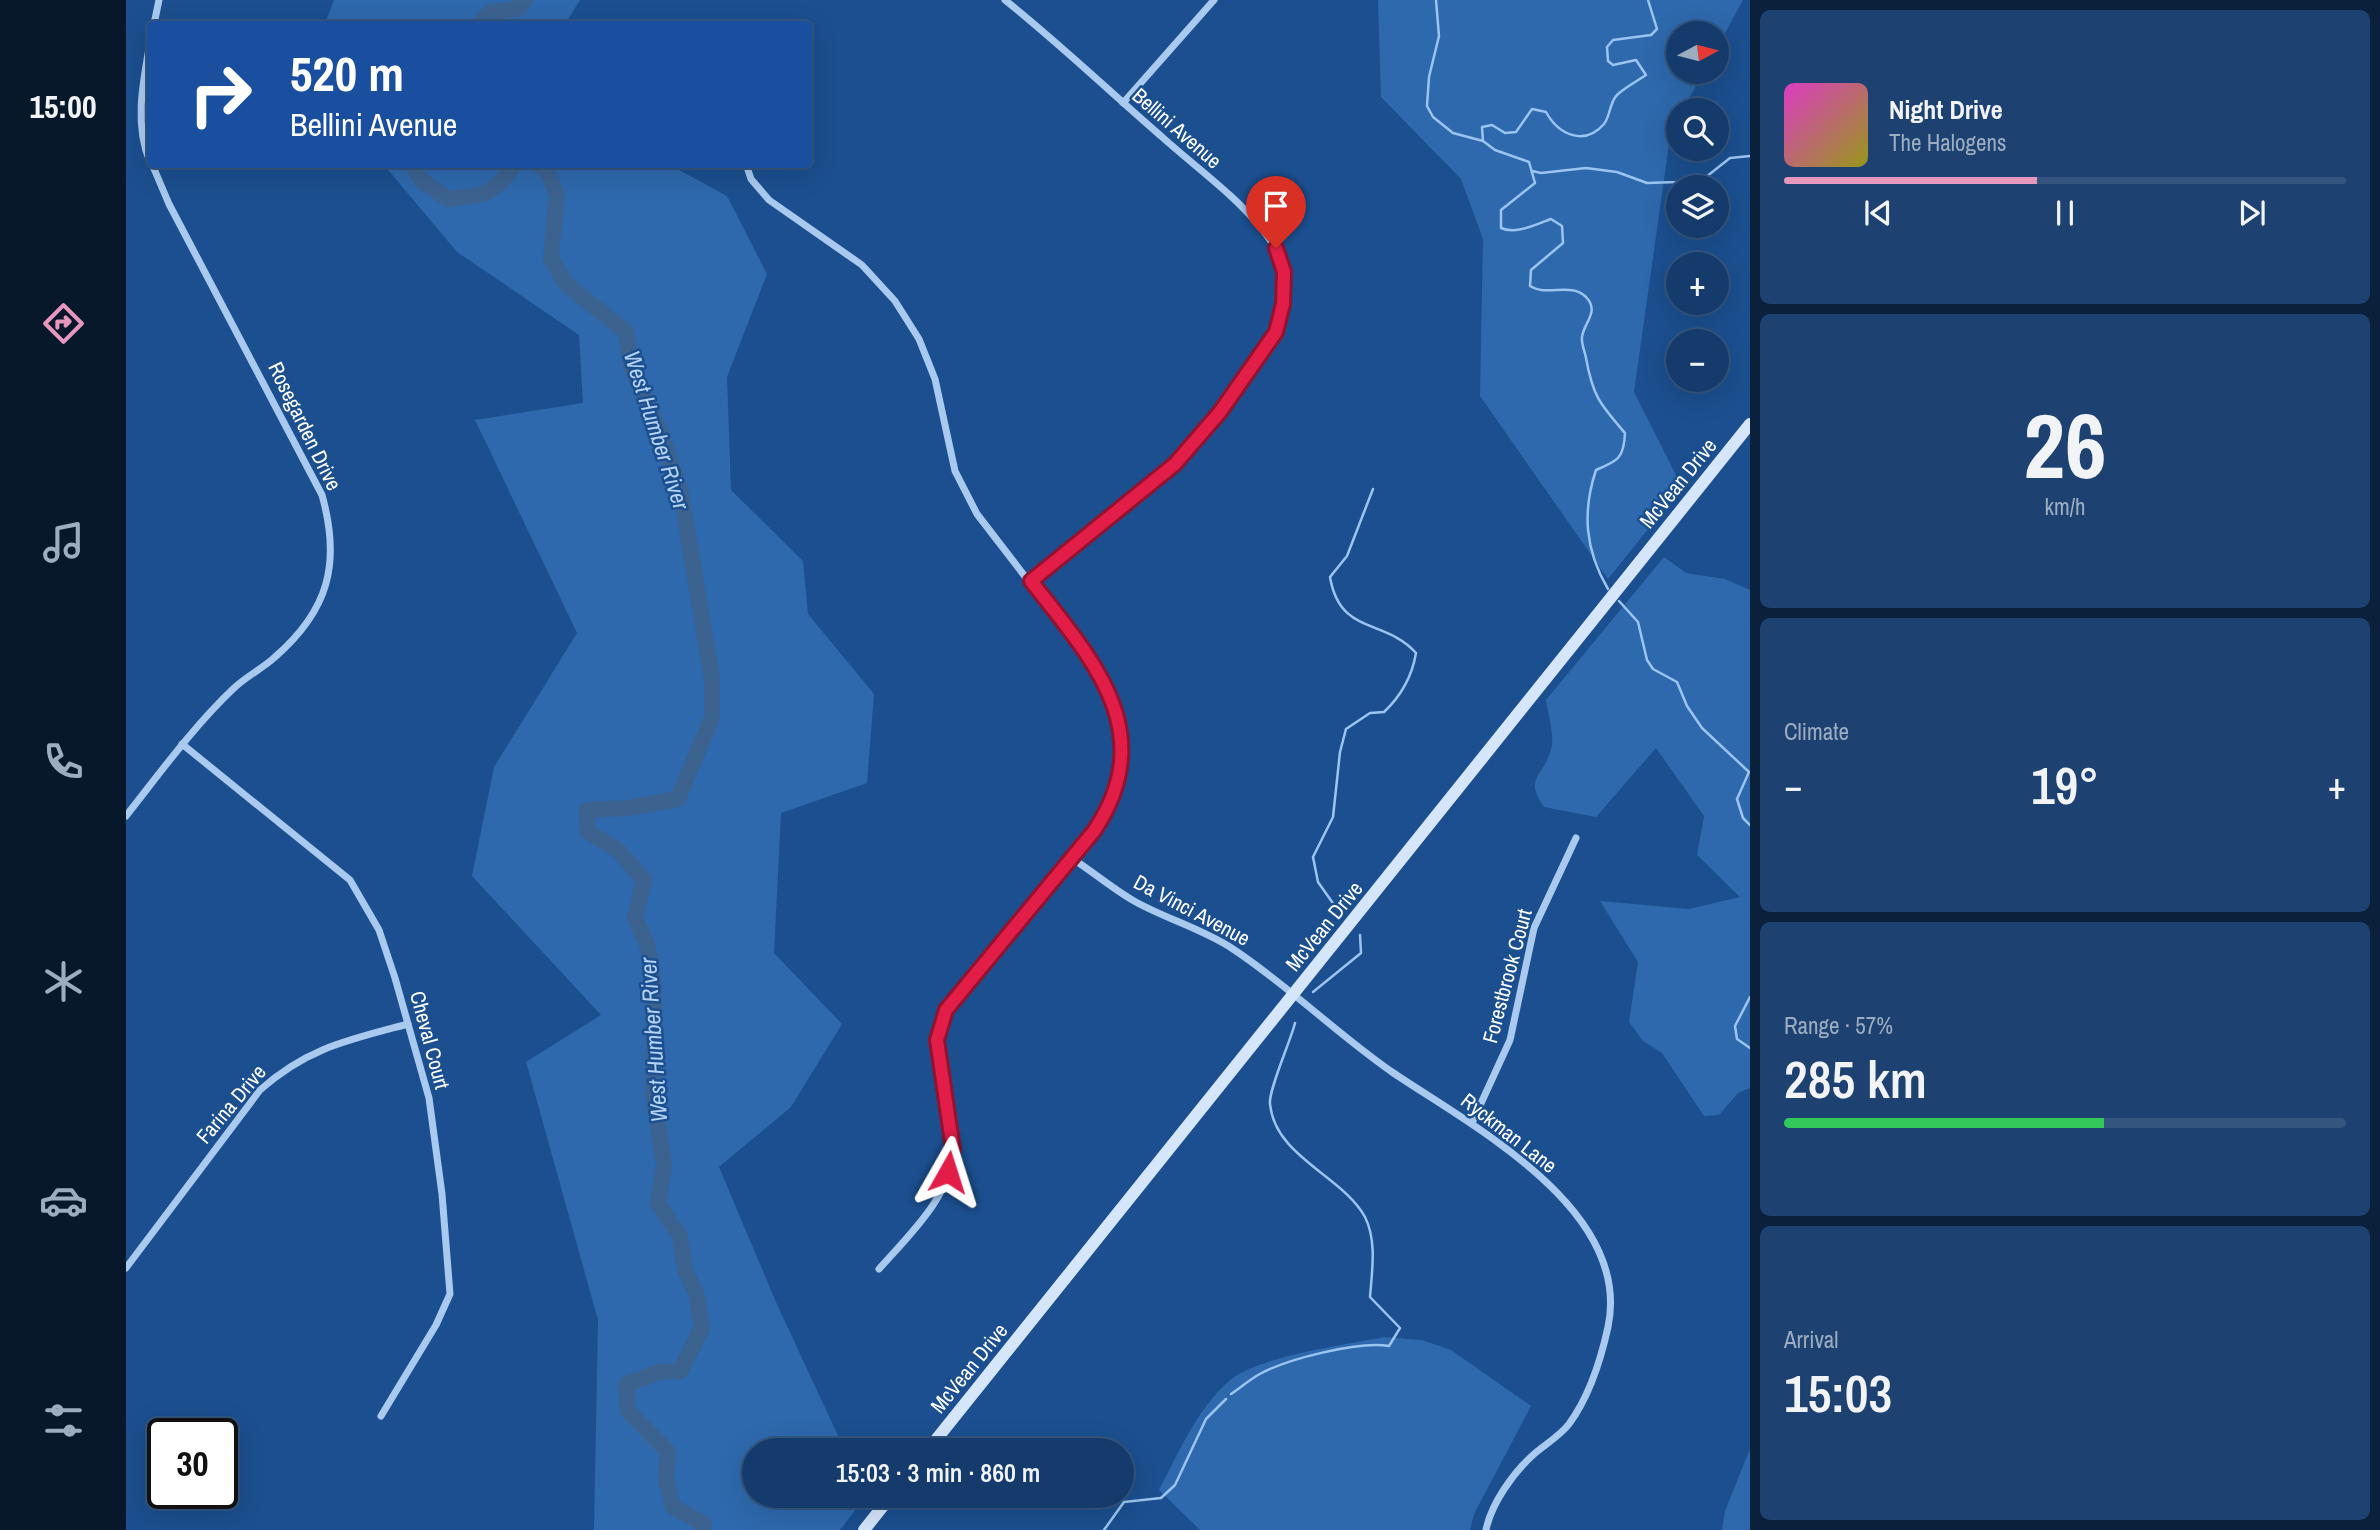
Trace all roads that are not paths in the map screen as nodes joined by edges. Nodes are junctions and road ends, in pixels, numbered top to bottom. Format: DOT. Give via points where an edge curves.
graph roads {
  1 [pos="159,0"];
  2 [pos="1005,0"];
  3 [pos="1214,0"];
  4 [pos="155,21"];
  5 [pos="147,62"];
  6 [pos="1123,103"];
  7 [pos="147,149"];
  8 [pos="153,168"];
  9 [pos="747,168"];
  10 [pos="1750,424"];
  11 [pos="1031,581"];
  12 [pos="182,744"];
  13 [pos="126,816"];
  14 [pos="1576,838"];
  15 [pos="1073,859"];
  16 [pos="1294,993"];
  17 [pos="408,1024"];
  18 [pos="1472,1123"];
  19 [pos="126,1268"];
  20 [pos="879,1269"];
  21 [pos="381,1416"];
  22 [pos="937,1438"];
  23 [pos="881,1508"];
  24 [pos="864,1530"];
  25 [pos="1486,1530"];
  1 -- 4 [label="street"];
  2 -- 6 [label="street, Bellini Avenue"];
  3 -- 6 [label="street"];
  5 -- 7 [label="street, Rosegarden Drive" via="141,99"];
  6 -- 11 [label="street, Bellini Avenue" via="1261,228 1276,248 1284,272 1283,304 1276,332 1257,362 1175,464"];
  8 -- 12 [label="street, Rosegarden Drive" via="322,495 332,540 326,589 306,627 234,688"];
  9 -- 11 [label="street" via="769,200 862,265 895,301 919,339 935,379 955,471 977,514"];
  10 -- 16 [label="main road, McVean Drive"];
  11 -- 15 [label="street" via="1103,678 1120,727 1120,770 1112,800"];
  12 -- 13 [label="street, Rosegarden Drive"];
  12 -- 17 [label="street, Cheval Court" via="350,880 379,930"];
  14 -- 18 [label="street, Forestbrook Court" via="1534,929 1510,1040"];
  15 -- 16 [label="street, Da Vinci Avenue" via="1134,901 1232,948"];
  15 -- 20 [label="street" via="946,1010 937,1040 953,1149 948,1172 919,1224"];
  16 -- 18 [label="street, Ryckman Lane" via="1391,1071"];
  16 -- 22 [label="main road, McVean Drive"];
  17 -- 19 [label="street, Farina Drive" via="306,1055 282,1070 260,1090"];
  17 -- 21 [label="street, Cheval Court" via="429,1098 450,1294"];
  18 -- 25 [label="street, Ryckman Lane" via="1539,1175 1573,1211 1592,1238 1609,1290 1609,1324 1597,1369 1579,1409 1568,1426 1531,1456 1507,1485"];
  23 -- 24 [label="main road"];
}
